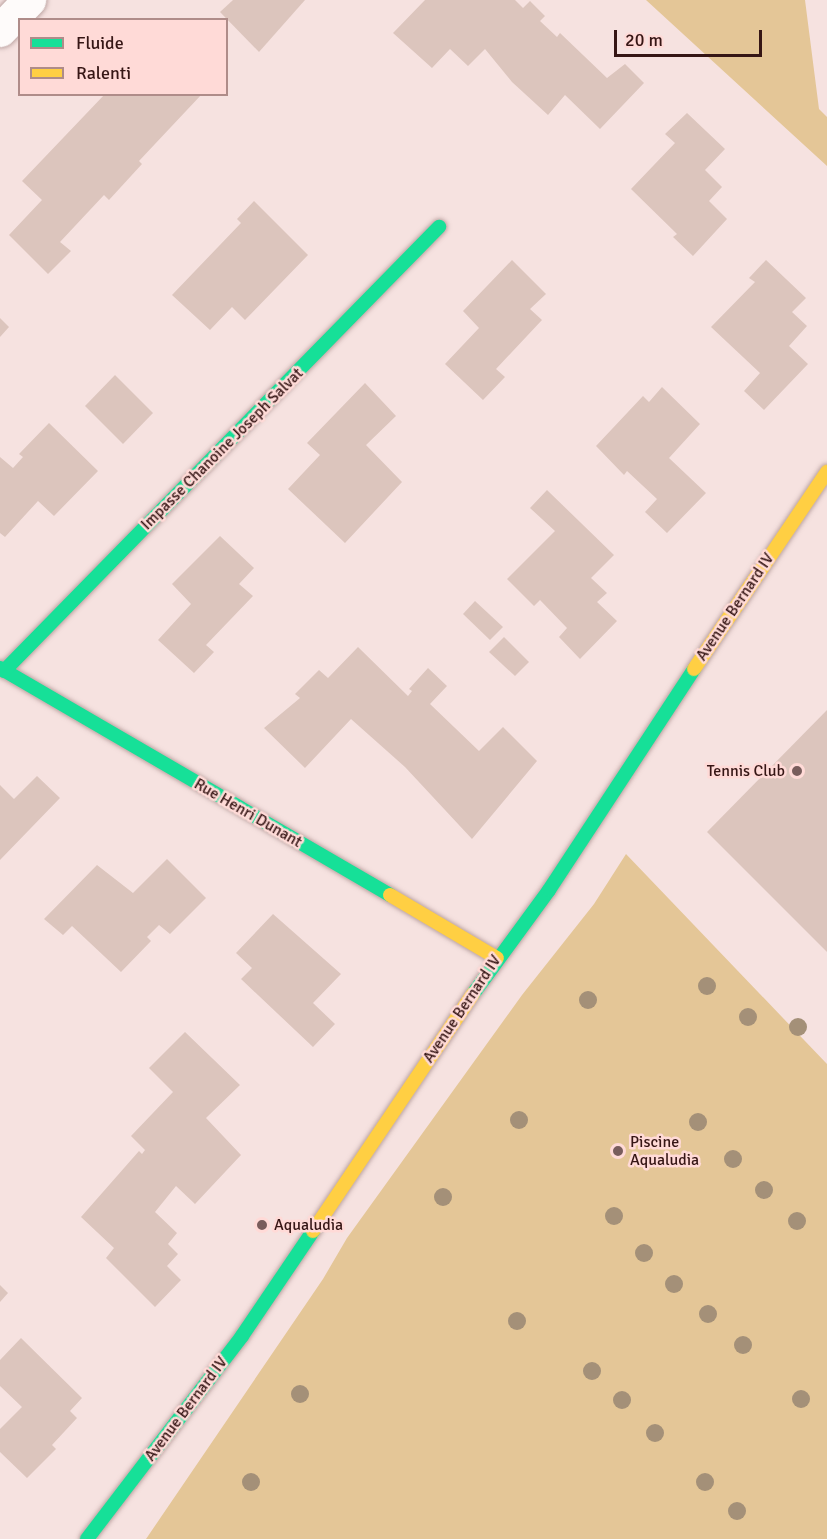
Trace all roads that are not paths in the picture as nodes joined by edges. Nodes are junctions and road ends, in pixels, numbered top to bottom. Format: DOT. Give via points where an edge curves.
graph roads {
  1 [pos="29,0"];
  2 [pos="0,30"];
  3 [pos="440,227"];
  4 [pos="827,472"];
  5 [pos="2,669"];
  6 [pos="497,958"];
  7 [pos="87,1539"];
  1 -- 2 [label="street"];
  3 -- 5 [label="street, Impasse Chanoine Joseph Salvat"];
  4 -- 6 [label="street, Avenue Bernard IV" via="639,749 549,890"];
  5 -- 6 [label="street, Rue Henri Dunant"];
  6 -- 7 [label="street, Avenue Bernard IV" via="242,1336"];
}
